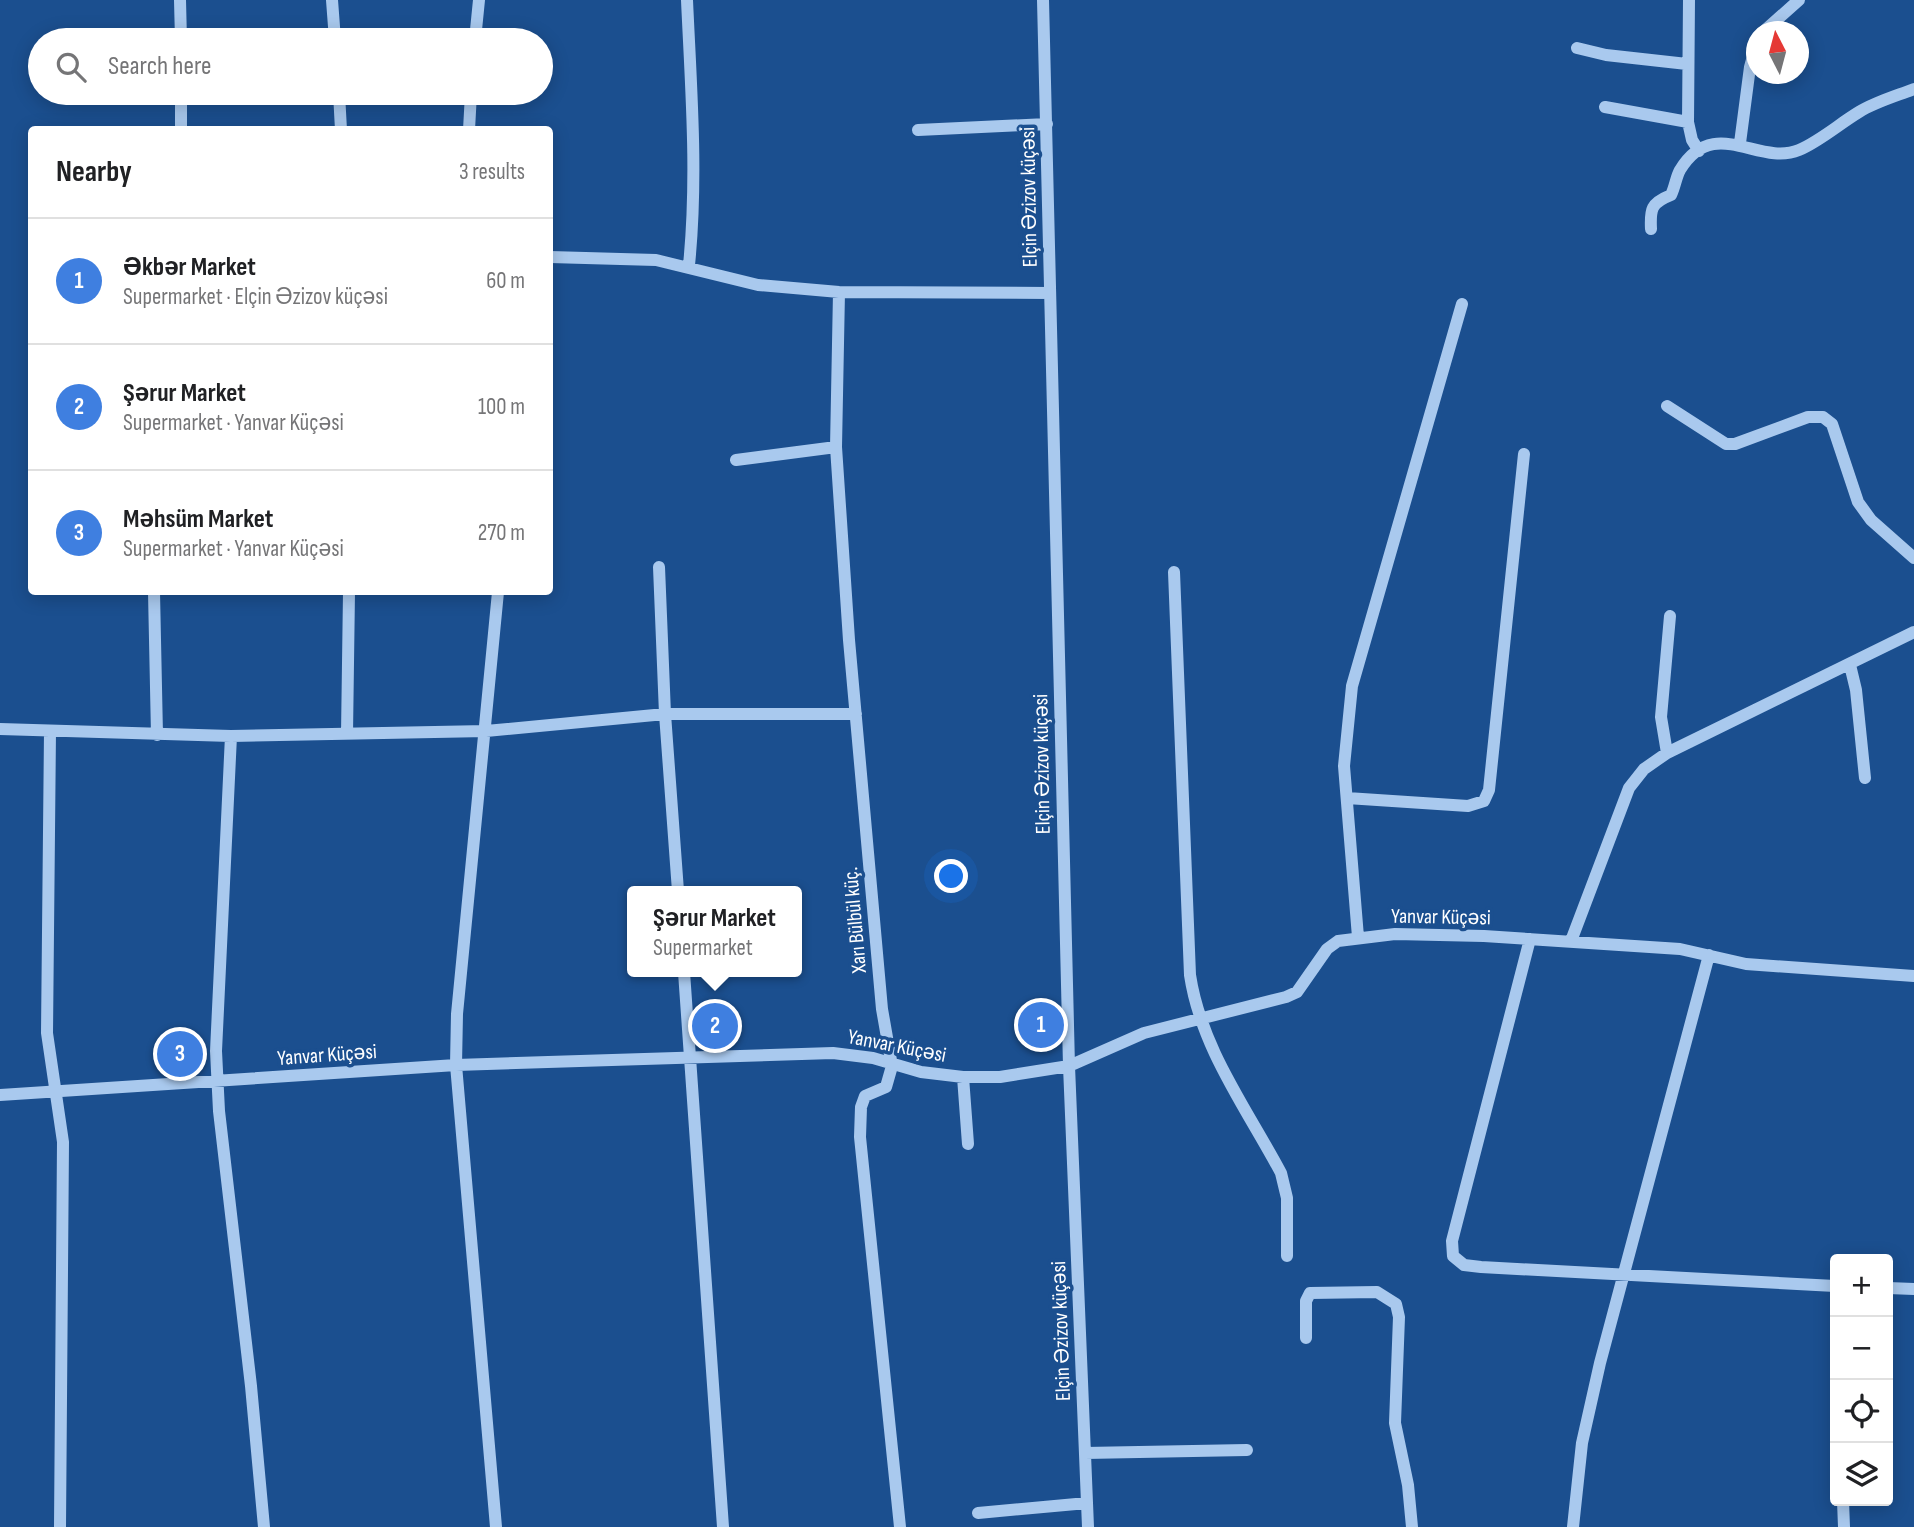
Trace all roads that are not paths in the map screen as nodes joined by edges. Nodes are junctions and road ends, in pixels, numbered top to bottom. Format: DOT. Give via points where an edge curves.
graph roads {
  1 [pos="180,0"];
  2 [pos="332,0"];
  3 [pos="479,0"];
  4 [pos="687,0"];
  5 [pos="1043,0"];
  6 [pos="1689,0"];
  7 [pos="1799,0"];
  8 [pos="1775,21"];
  9 [pos="181,28"];
  10 [pos="334,28"];
  11 [pos="476,28"];
  12 [pos="1577,48"];
  13 [pos="1687,64"];
  14 [pos="1747,84"];
  15 [pos="1914,89"];
  16 [pos="181,105"];
  17 [pos="340,105"];
  18 [pos="470,105"];
  19 [pos="1605,107"];
  20 [pos="1688,122"];
  21 [pos="1046,124"];
  22 [pos="181,126"];
  23 [pos="341,126"];
  24 [pos="469,126"];
  25 [pos="918,130"];
  26 [pos="1740,143"];
  27 [pos="1699,151"];
  28 [pos="1651,229"];
  29 [pos="553,257"];
  30 [pos="689,265"];
  31 [pos="839,292"];
  32 [pos="1050,293"];
  33 [pos="1462,304"];
  34 [pos="1667,406"];
  35 [pos="836,447"];
  36 [pos="1524,454"];
  37 [pos="736,460"];
  38 [pos="1914,558"];
  39 [pos="659,567"];
  40 [pos="1174,572"];
  41 [pos="155,595"];
  42 [pos="349,595"];
  43 [pos="498,595"];
  44 [pos="1670,616"];
  45 [pos="1914,632"];
  46 [pos="1850,665"];
  47 [pos="664,714"];
  48 [pos="856,714"];
  49 [pos="0,729"];
  50 [pos="50,731"];
  51 [pos="486,731"];
  52 [pos="347,734"];
  53 [pos="156,735"];
  54 [pos="231,736"];
  55 [pos="1667,753"];
  56 [pos="1865,779"];
  57 [pos="1347,798"];
  58 [pos="678,886"];
  59 [pos="1358,937"];
  60 [pos="1530,939"];
  61 [pos="1571,941"];
  62 [pos="1709,955"];
  63 [pos="1914,976"];
  64 [pos="684,977"];
  65 [pos="1198,1018"];
  66 [pos="691,1057"];
  67 [pos="456,1065"];
  68 [pos="892,1066"];
  69 [pos="1069,1066"];
  70 [pos="963,1077"];
  71 [pos="217,1082"];
  72 [pos="57,1091"];
  73 [pos="0,1095"];
  74 [pos="968,1144"];
  75 [pos="1287,1256"];
  76 [pos="1622,1274"];
  77 [pos="1830,1286"];
  78 [pos="1893,1288"];
  79 [pos="1914,1289"];
  80 [pos="1306,1338"];
  81 [pos="1247,1450"];
  82 [pos="1085,1453"];
  83 [pos="1087,1503"];
  84 [pos="1843,1506"];
  85 [pos="978,1513"];
  86 [pos="60,1527"];
  87 [pos="264,1527"];
  88 [pos="496,1527"];
  89 [pos="723,1527"];
  90 [pos="900,1527"];
  91 [pos="1088,1527"];
  92 [pos="1412,1527"];
  93 [pos="1573,1527"];
  94 [pos="1844,1527"];
  1 -- 9 [label="street"];
  2 -- 10 [label="street"];
  3 -- 11 [label="street"];
  4 -- 30 [label="street" via="694,134"];
  5 -- 21 [label="street, Elçin Əzizov küçəsi"];
  6 -- 13 [label="street"];
  7 -- 8 [label="street"];
  12 -- 13 [label="street"];
  13 -- 20 [label="street"];
  14 -- 26 [label="street"];
  15 -- 26 [label="street" via="1861,110 1792,152 1760,152"];
  16 -- 22 [label="street"];
  17 -- 23 [label="street"];
  18 -- 24 [label="street"];
  19 -- 20 [label="street"];
  20 -- 27 [label="street"];
  21 -- 25 [label="street"];
  21 -- 32 [label="street, Elçin Əzizov küçəsi"];
  26 -- 27 [label="street"];
  27 -- 28 [label="street" via="1679,172 1671,195 1654,203"];
  29 -- 30 [label="street"];
  30 -- 31 [label="street" via="758,285"];
  31 -- 32 [label="street"];
  31 -- 35 [label="street, Xarı Bülbül küç."];
  32 -- 69 [label="street, Elçin Əzizov küçəsi"];
  33 -- 57 [label="street" via="1358,659 1346,739"];
  34 -- 38 [label="street" via="1726,444 1808,417 1823,417 1832,424 1858,502 1871,520"];
  35 -- 37 [label="street"];
  35 -- 48 [label="street, Xarı Bülbül küç."];
  36 -- 57 [label="street" via="1484,802 1468,806"];
  39 -- 47 [label="street"];
  40 -- 65 [label="street" via="1190,975"];
  41 -- 53 [label="street"];
  42 -- 52 [label="street"];
  43 -- 51 [label="street"];
  44 -- 55 [label="street" via="1661,717"];
  45 -- 46 [label="street"];
  46 -- 55 [label="street"];
  46 -- 56 [label="street"];
  47 -- 48 [label="street"];
  47 -- 51 [label="street"];
  47 -- 58 [label="street"];
  48 -- 68 [label="street, Xarı Bülbül küç." via="882,1009"];
  49 -- 50 [label="street"];
  50 -- 53 [label="street"];
  50 -- 72 [label="street" via="47,1033"];
  51 -- 52 [label="street"];
  51 -- 67 [label="street" via="457,1014"];
  52 -- 54 [label="street"];
  53 -- 54 [label="street"];
  54 -- 71 [label="street"];
  55 -- 61 [label="street" via="1644,769 1629,788"];
  57 -- 59 [label="street"];
  59 -- 60 [label="street, Yanvar Küçəsi"];
  59 -- 65 [label="street, Yanvar Küçəsi" via="1327,948 1297,992"];
  60 -- 61 [label="street, Yanvar Küçəsi"];
  60 -- 76 [label="street" via="1452,1241 1453,1256 1464,1265 1480,1267"];
  61 -- 62 [label="street, Yanvar Küçəsi"];
  62 -- 63 [label="street, Yanvar Küçəsi" via="1746,964"];
  62 -- 76 [label="street"];
  64 -- 66 [label="street"];
  65 -- 69 [label="street, Yanvar Küçəsi" via="1144,1033"];
  65 -- 75 [label="street" via="1281,1173 1287,1198"];
  66 -- 67 [label="street, Yanvar Küçəsi"];
  66 -- 68 [label="street, Yanvar Küçəsi" via="833,1053 873,1058"];
  66 -- 89 [label="street"];
  67 -- 71 [label="street, Yanvar Küçəsi"];
  67 -- 88 [label="street"];
  68 -- 70 [label="street, Yanvar Küçəsi"];
  68 -- 90 [label="street" via="886,1087 865,1096 860,1137"];
  69 -- 70 [label="street, Yanvar Küçəsi" via="1031,1074"];
  69 -- 82 [label="street, Elçin Əzizov küçəsi"];
  70 -- 74 [label="street"];
  71 -- 72 [label="street, Yanvar Küçəsi"];
  71 -- 87 [label="street"];
  72 -- 73 [label="street, Yanvar Küçəsi"];
  72 -- 86 [label="street" via="63,1142"];
  76 -- 77 [label="street"];
  76 -- 93 [label="street" via="1582,1443"];
  78 -- 79 [label="street"];
  80 -- 92 [label="street" via="1310,1293 1377,1292 1396,1304 1395,1423"];
  81 -- 82 [label="street"];
  82 -- 83 [label="street, Elçin Əzizov küçəsi"];
  83 -- 85 [label="street"];
  83 -- 91 [label="street, Elçin Əzizov küçəsi"];
  84 -- 94 [label="street"];
}
